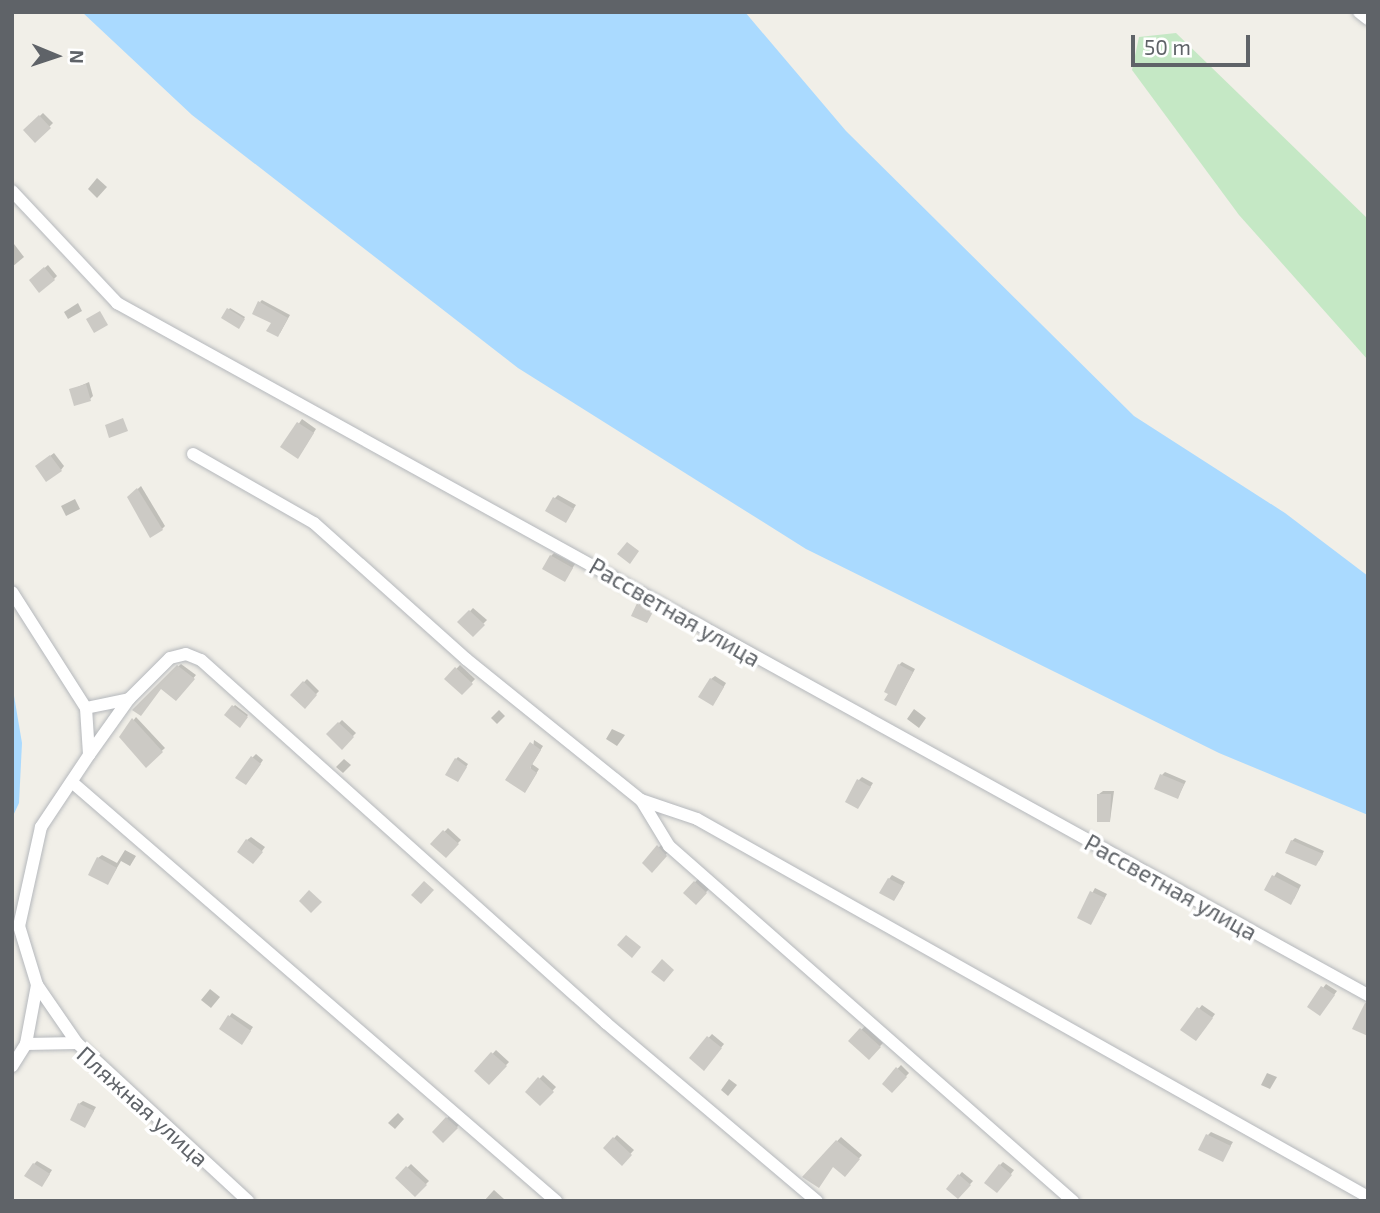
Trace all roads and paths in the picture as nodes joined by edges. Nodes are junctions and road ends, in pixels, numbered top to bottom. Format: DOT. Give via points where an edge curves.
graph roads {
  1 [pos="1359,12"];
  2 [pos="1368,19"];
  3 [pos="12,191"];
  4 [pos="193,454"];
  5 [pos="12,592"];
  6 [pos="129,699"];
  7 [pos="86,708"];
  8 [pos="89,755"];
  9 [pos="74,783"];
  10 [pos="641,800"];
  11 [pos="37,985"];
  12 [pos="1368,995"];
  13 [pos="78,1043"];
  14 [pos="26,1044"];
  15 [pos="12,1066"];
  16 [pos="1368,1197"];
  17 [pos="248,1201"];
  18 [pos="556,1201"];
  19 [pos="817,1201"];
  20 [pos="1073,1201"];
  1 -- 2 [label="street"];
  3 -- 12 [label="street, Рассветная улица" via="117,303"];
  4 -- 10 [label="street" via="314,523 477,668"];
  5 -- 7 [label="street"];
  6 -- 7 [label="street"];
  6 -- 8 [label="street"];
  6 -- 19 [label="street" via="170,658 186,654 201,660 606,1023"];
  7 -- 8 [label="street"];
  8 -- 9 [label="street"];
  9 -- 11 [label="street" via="41,827 19,926"];
  9 -- 18 [label="street"];
  10 -- 16 [label="street" via="697,819"];
  10 -- 20 [label="street" via="669,846"];
  11 -- 13 [label="street"];
  11 -- 14 [label="street"];
  13 -- 14 [label="street, Пляжная улица"];
  13 -- 17 [label="street, Пляжная улица"];
  14 -- 15 [label="street"];
}
